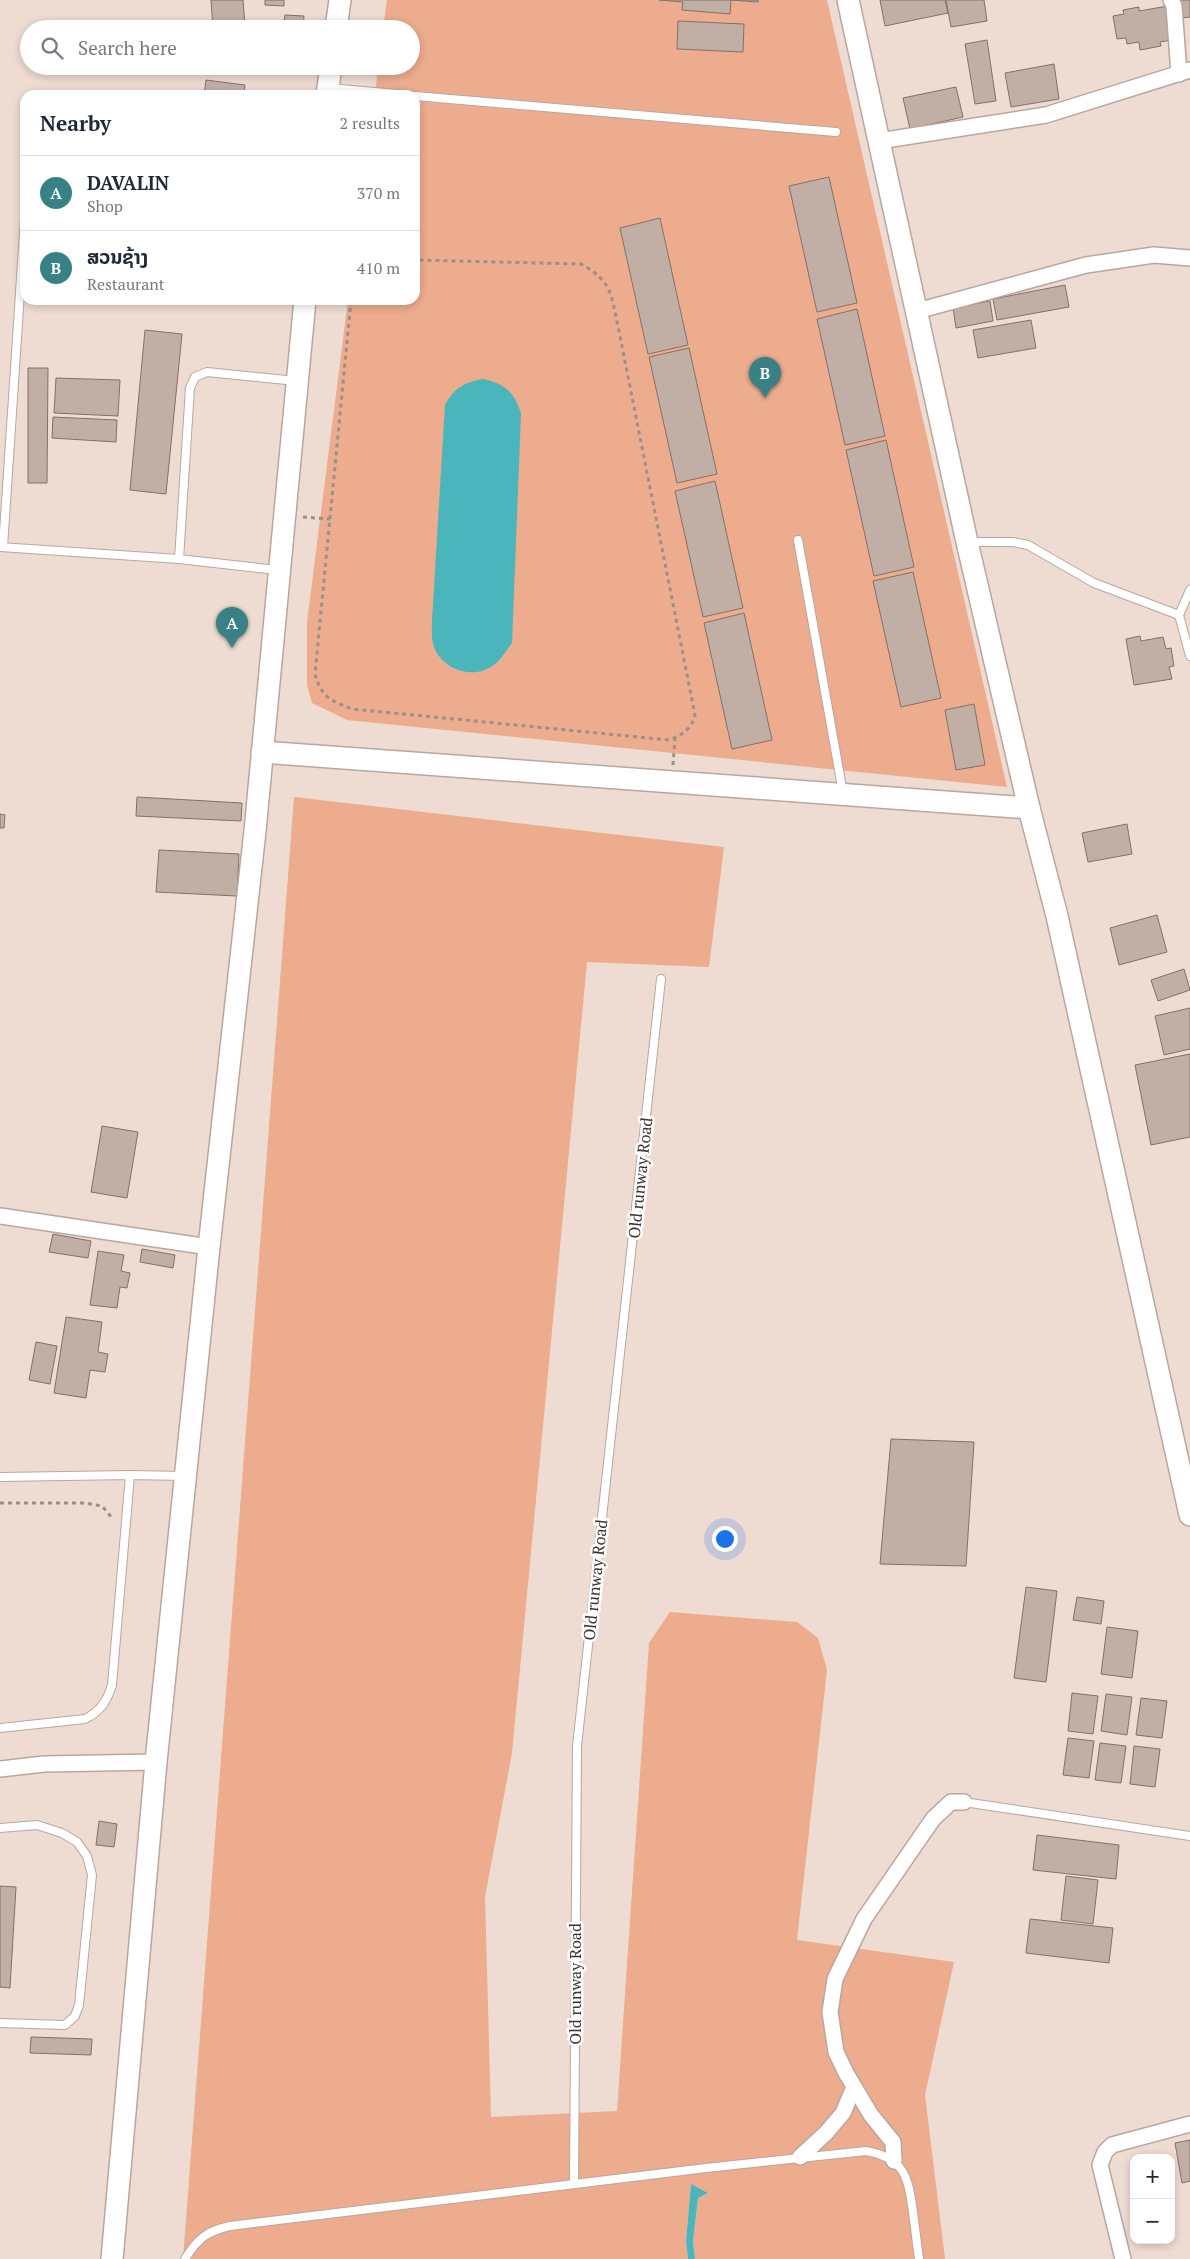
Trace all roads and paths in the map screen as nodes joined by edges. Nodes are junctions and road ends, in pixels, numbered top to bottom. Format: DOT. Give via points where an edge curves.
graph roads {
  1 [pos="340,0"];
  2 [pos="848,0"];
  3 [pos="1170,0"];
  4 [pos="337,20"];
  5 [pos="1185,72"];
  6 [pos="330,75"];
  7 [pos="328,90"];
  8 [pos="420,96"];
  9 [pos="836,132"];
  10 [pos="879,141"];
  11 [pos="1190,258"];
  12 [pos="420,260"];
  13 [pos="20,290"];
  14 [pos="304,305"];
  15 [pos="351,305"];
  16 [pos="917,311"];
  17 [pos="296,380"];
  18 [pos="284,515"];
  19 [pos="330,519"];
  20 [pos="798,540"];
  21 [pos="967,542"];
  22 [pos="2,547"];
  23 [pos="179,559"];
  24 [pos="278,570"];
  25 [pos="1190,590"];
  26 [pos="1179,615"];
  27 [pos="1190,656"];
  28 [pos="676,738"];
  29 [pos="262,752"];
  30 [pos="671,782"];
  31 [pos="843,795"];
  32 [pos="1030,808"];
  33 [pos="661,978"];
  34 [pos="0,1216"];
  35 [pos="209,1247"];
  36 [pos="130,1474"];
  37 [pos="187,1476"];
  38 [pos="0,1477"];
  39 [pos="0,1503"];
  40 [pos="1190,1515"];
  41 [pos="115,1526"];
  42 [pos="0,1728"];
  43 [pos="156,1762"];
  44 [pos="0,1769"];
  45 [pos="964,1802"];
  46 [pos="0,1828"];
  47 [pos="1190,1836"];
  48 [pos="0,2023"];
  49 [pos="854,2087"];
  50 [pos="1190,2124"];
  51 [pos="800,2157"];
  52 [pos="894,2161"];
  53 [pos="574,2184"];
  54 [pos="112,2259"];
  55 [pos="185,2259"];
  56 [pos="919,2259"];
  57 [pos="1123,2259"];
  1 -- 4 [label="street"];
  2 -- 10 [label="street"];
  3 -- 5 [label="street" via="1174,6"];
  5 -- 10 [label="street" via="1046,114"];
  6 -- 7 [label="street"];
  8 -- 9 [label="lane"];
  10 -- 16 [label="street"];
  11 -- 16 [label="street" via="1154,255 1086,265"];
  12 -- 28 [label="path" via="581,264 606,283 610,290 695,715 690,728"];
  13 -- 22 [label="lane"];
  14 -- 17 [label="street"];
  15 -- 19 [label="path"];
  16 -- 21 [label="street"];
  17 -- 18 [label="street"];
  17 -- 23 [label="lane" via="207,372 194,377 190,388"];
  18 -- 19 [label="path"];
  18 -- 24 [label="street"];
  19 -- 28 [label="path" via="315,674 319,689 332,702 352,709 669,740"];
  20 -- 31 [label="lane"];
  21 -- 26 [label="lane" via="1028,545 1094,583"];
  21 -- 32 [label="street"];
  22 -- 23 [label="lane"];
  23 -- 24 [label="lane"];
  24 -- 29 [label="street"];
  25 -- 26 [label="lane"];
  26 -- 27 [label="lane"];
  28 -- 30 [label="path"];
  29 -- 30 [label="street"];
  29 -- 35 [label="street"];
  30 -- 31 [label="street"];
  31 -- 32 [label="street"];
  32 -- 40 [label="street"];
  33 -- 53 [label="lane, Old runway Road" via="577,1746"];
  34 -- 35 [label="street"];
  35 -- 37 [label="street"];
  36 -- 37 [label="lane"];
  36 -- 38 [label="lane"];
  36 -- 42 [label="lane" via="112,1685 107,1700 97,1713 85,1720"];
  37 -- 43 [label="street"];
  39 -- 41 [label="path" via="102,1506 112,1516"];
  43 -- 44 [label="street" via="44,1764"];
  43 -- 54 [label="street"];
  45 -- 47 [label="lane"];
  45 -- 49 [label="street" via="951,1802 933,1819 864,1919 834,1979 830,2012 836,2052"];
  46 -- 48 [label="lane" via="37,1824 62,1833 77,1842 87,1856 92,1875 80,2005 75,2016 65,2025"];
  49 -- 51 [label="street" via="843,2113"];
  49 -- 52 [label="street" via="893,2142"];
  50 -- 57 [label="street" via="1112,2145 1105,2152 1100,2165"];
  51 -- 52 [label="lane" via="866,2151"];
  51 -- 53 [label="lane"];
  52 -- 56 [label="lane" via="906,2176 910,2188"];
  53 -- 55 [label="lane" via="230,2226 201,2236"];
}
